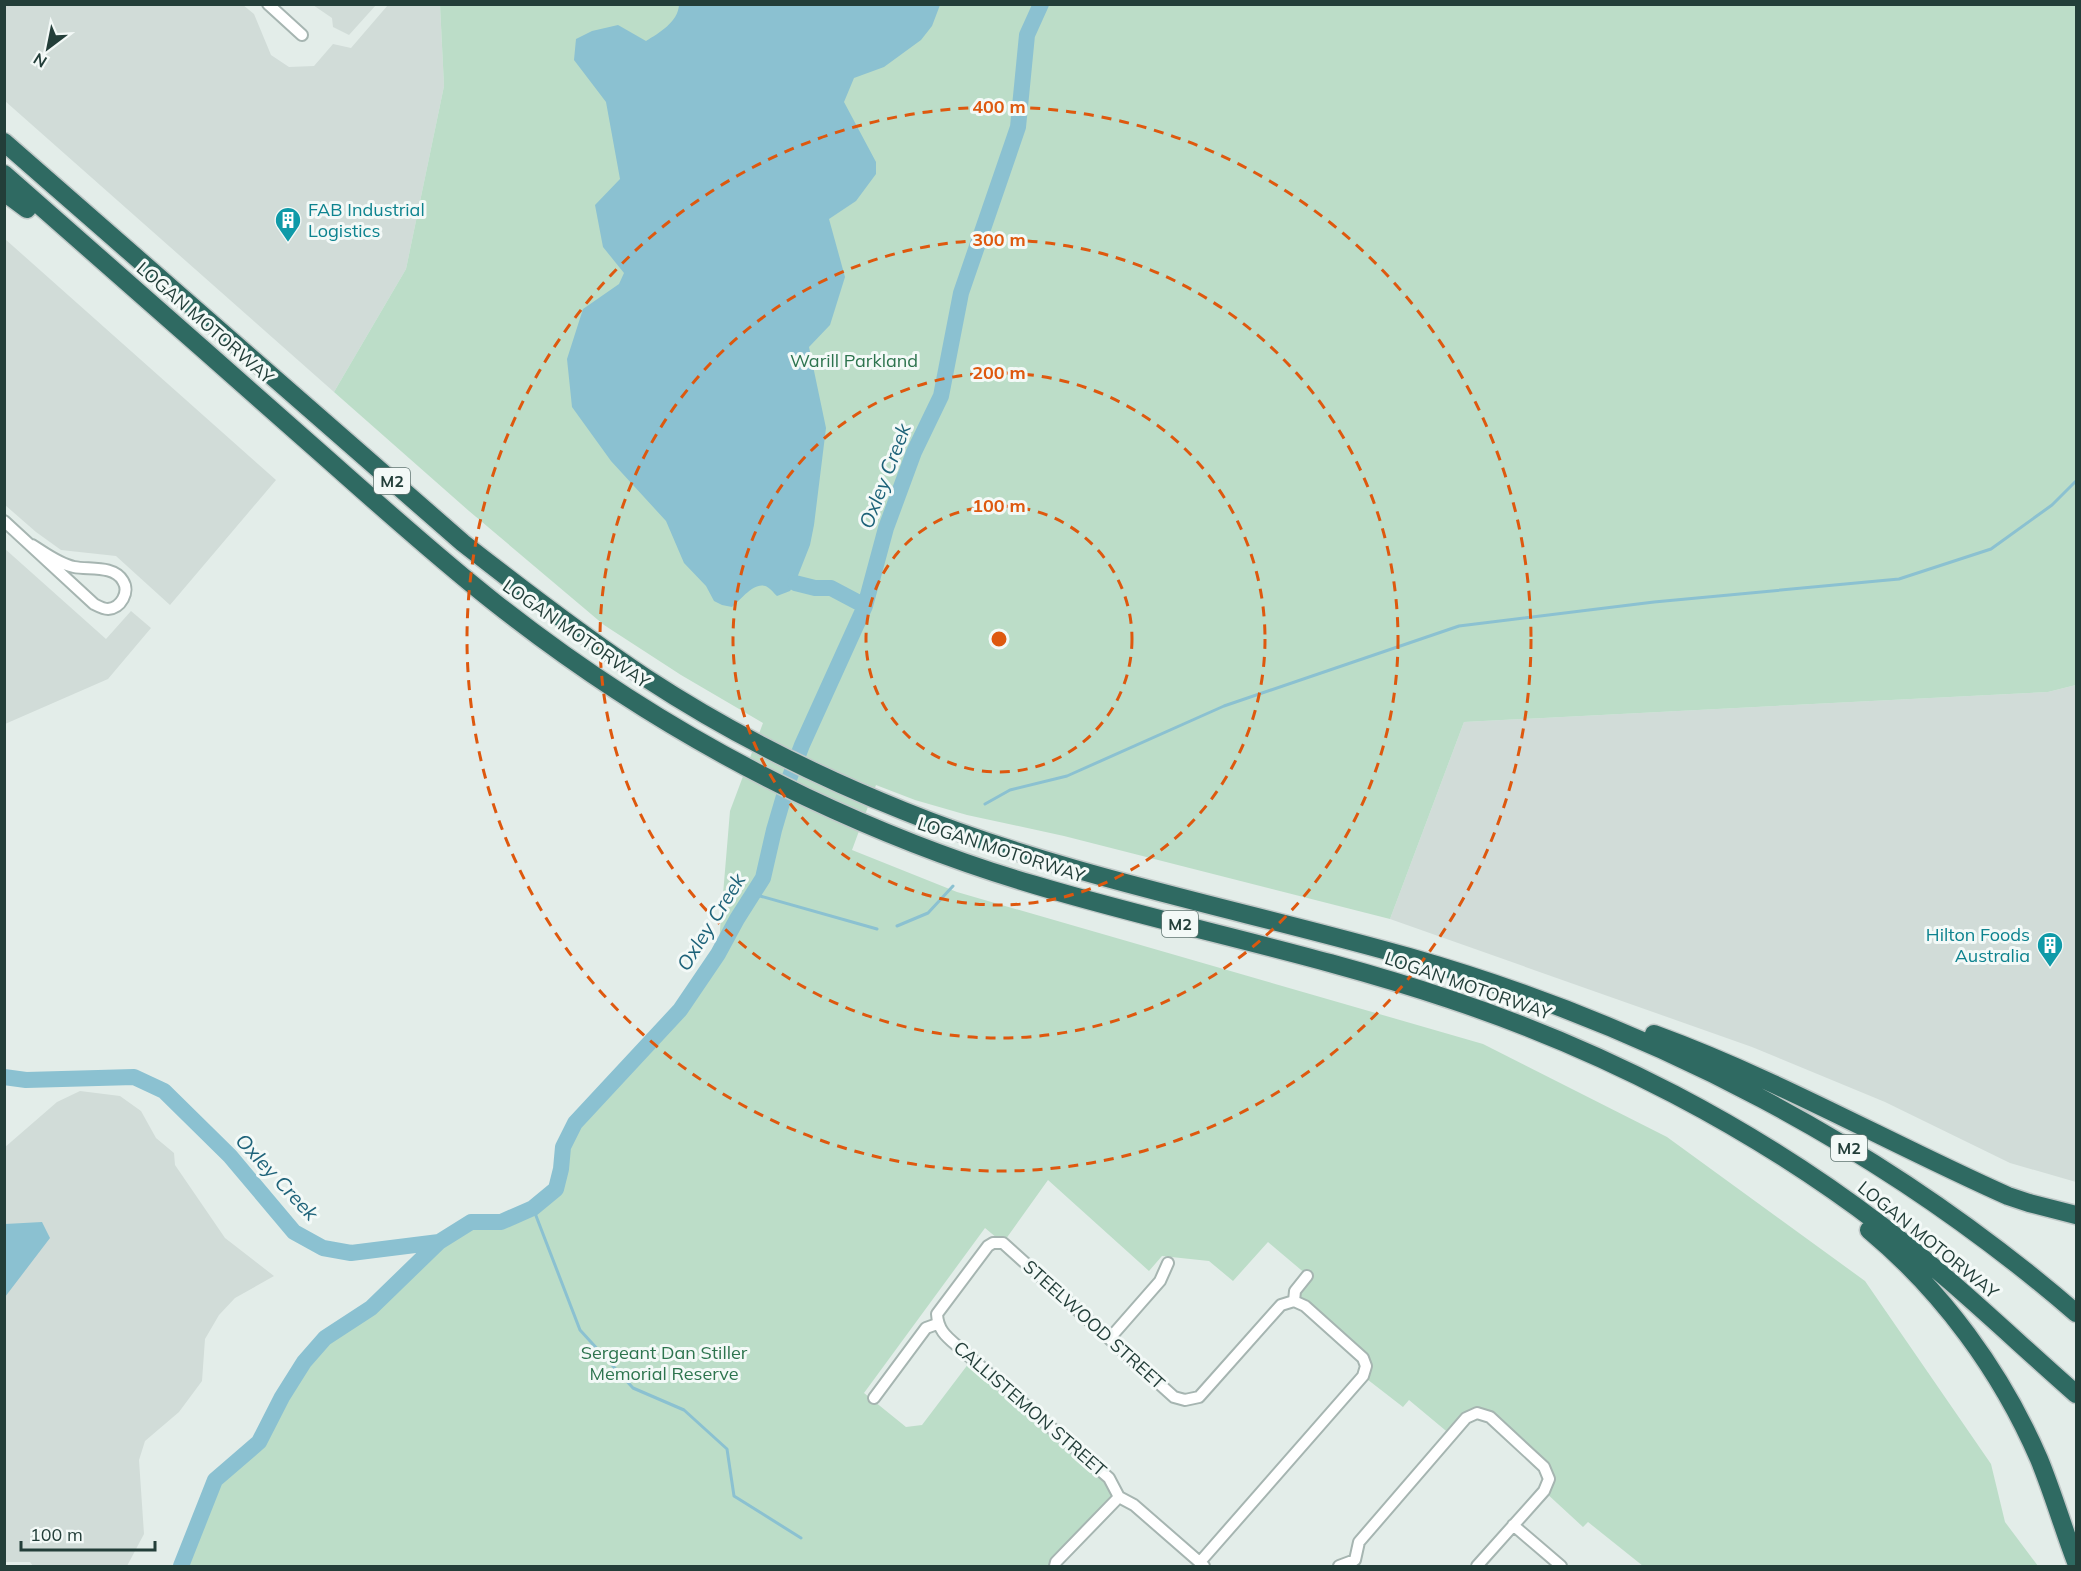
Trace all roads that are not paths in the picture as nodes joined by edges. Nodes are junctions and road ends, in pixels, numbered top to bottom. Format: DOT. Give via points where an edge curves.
graph roads {
  1 [pos="268,4"];
  2 [pos="302,35"];
  3 [pos="4,142"];
  4 [pos="4,174"];
  5 [pos="4,192"];
  6 [pos="72,234"];
  7 [pos="4,521"];
  8 [pos="32,545"];
  9 [pos="1598,1021"];
  10 [pos="1725,1123"];
  11 [pos="2076,1215"];
  12 [pos="1168,1263"];
  13 [pos="1307,1275"];
  14 [pos="1293,1302"];
  15 [pos="2076,1313"];
  16 [pos="937,1324"];
  17 [pos="1110,1338"];
  18 [pos="2076,1394"];
  19 [pos="874,1398"];
  20 [pos="1119,1497"];
  21 [pos="1513,1526"];
  22 [pos="2076,1562"];
  23 [pos="1359,1563"];
  24 [pos="1202,1564"];
  25 [pos="1055,1566"];
  26 [pos="1339,1566"];
  27 [pos="1477,1566"];
  28 [pos="1561,1566"];
  1 -- 2 [label="street"];
  3 -- 9 [label="highway, LOGAN MOTORWAY / M2" via="472,551 648,679 755,741 875,799 1001,848 1139,888 1406,956"];
  4 -- 6 [label="highway, LOGAN MOTORWAY / M2"];
  5 -- 6 [label="highway" via="56,231"];
  6 -- 10 [label="highway, LOGAN MOTORWAY / M2" via="498,605 607,684 743,765 863,823 1032,885 1339,965 1499,1017 1574,1047"];
  7 -- 8 [label="street"];
  8 -- 8 [label="street" via="72,566 115,573 126,591 122,601 106,609 94,604"];
  9 -- 11 [label="highway" via="1619,1021 1700,1051 2008,1196"];
  9 -- 15 [label="highway, LOGAN MOTORWAY / M2" via="1694,1064 1849,1148 1961,1222"];
  10 -- 18 [label="highway, LOGAN MOTORWAY / M2" via="1806,1172 1887,1230"];
  10 -- 22 [label="highway" via="1742,1142 1812,1187 1880,1239 1952,1315 2014,1408 2038,1459"];
  12 -- 17 [label="street" via="1160,1281"];
  13 -- 14 [label="street, STEELWOOD STREET" via="1295,1290"];
  14 -- 17 [label="street, STEELWOOD STREET" via="1281,1305 1199,1398 1174,1397"];
  14 -- 24 [label="street" via="1305,1306 1363,1358 1363,1376"];
  16 -- 17 [label="street, STEELWOOD STREET" via="937,1314 988,1246 1003,1243"];
  16 -- 19 [label="street" via="926,1328"];
  16 -- 20 [label="street, CALLISTEMON STREET" via="1109,1478"];
  20 -- 24 [label="street" via="1134,1505"];
  20 -- 25 [label="street"];
  21 -- 23 [label="street" via="1544,1491 1549,1479 1544,1467 1490,1417 1478,1413 1466,1418 1359,1542"];
  21 -- 27 [label="street"];
  21 -- 28 [label="street"];
  23 -- 26 [label="street"];
}
